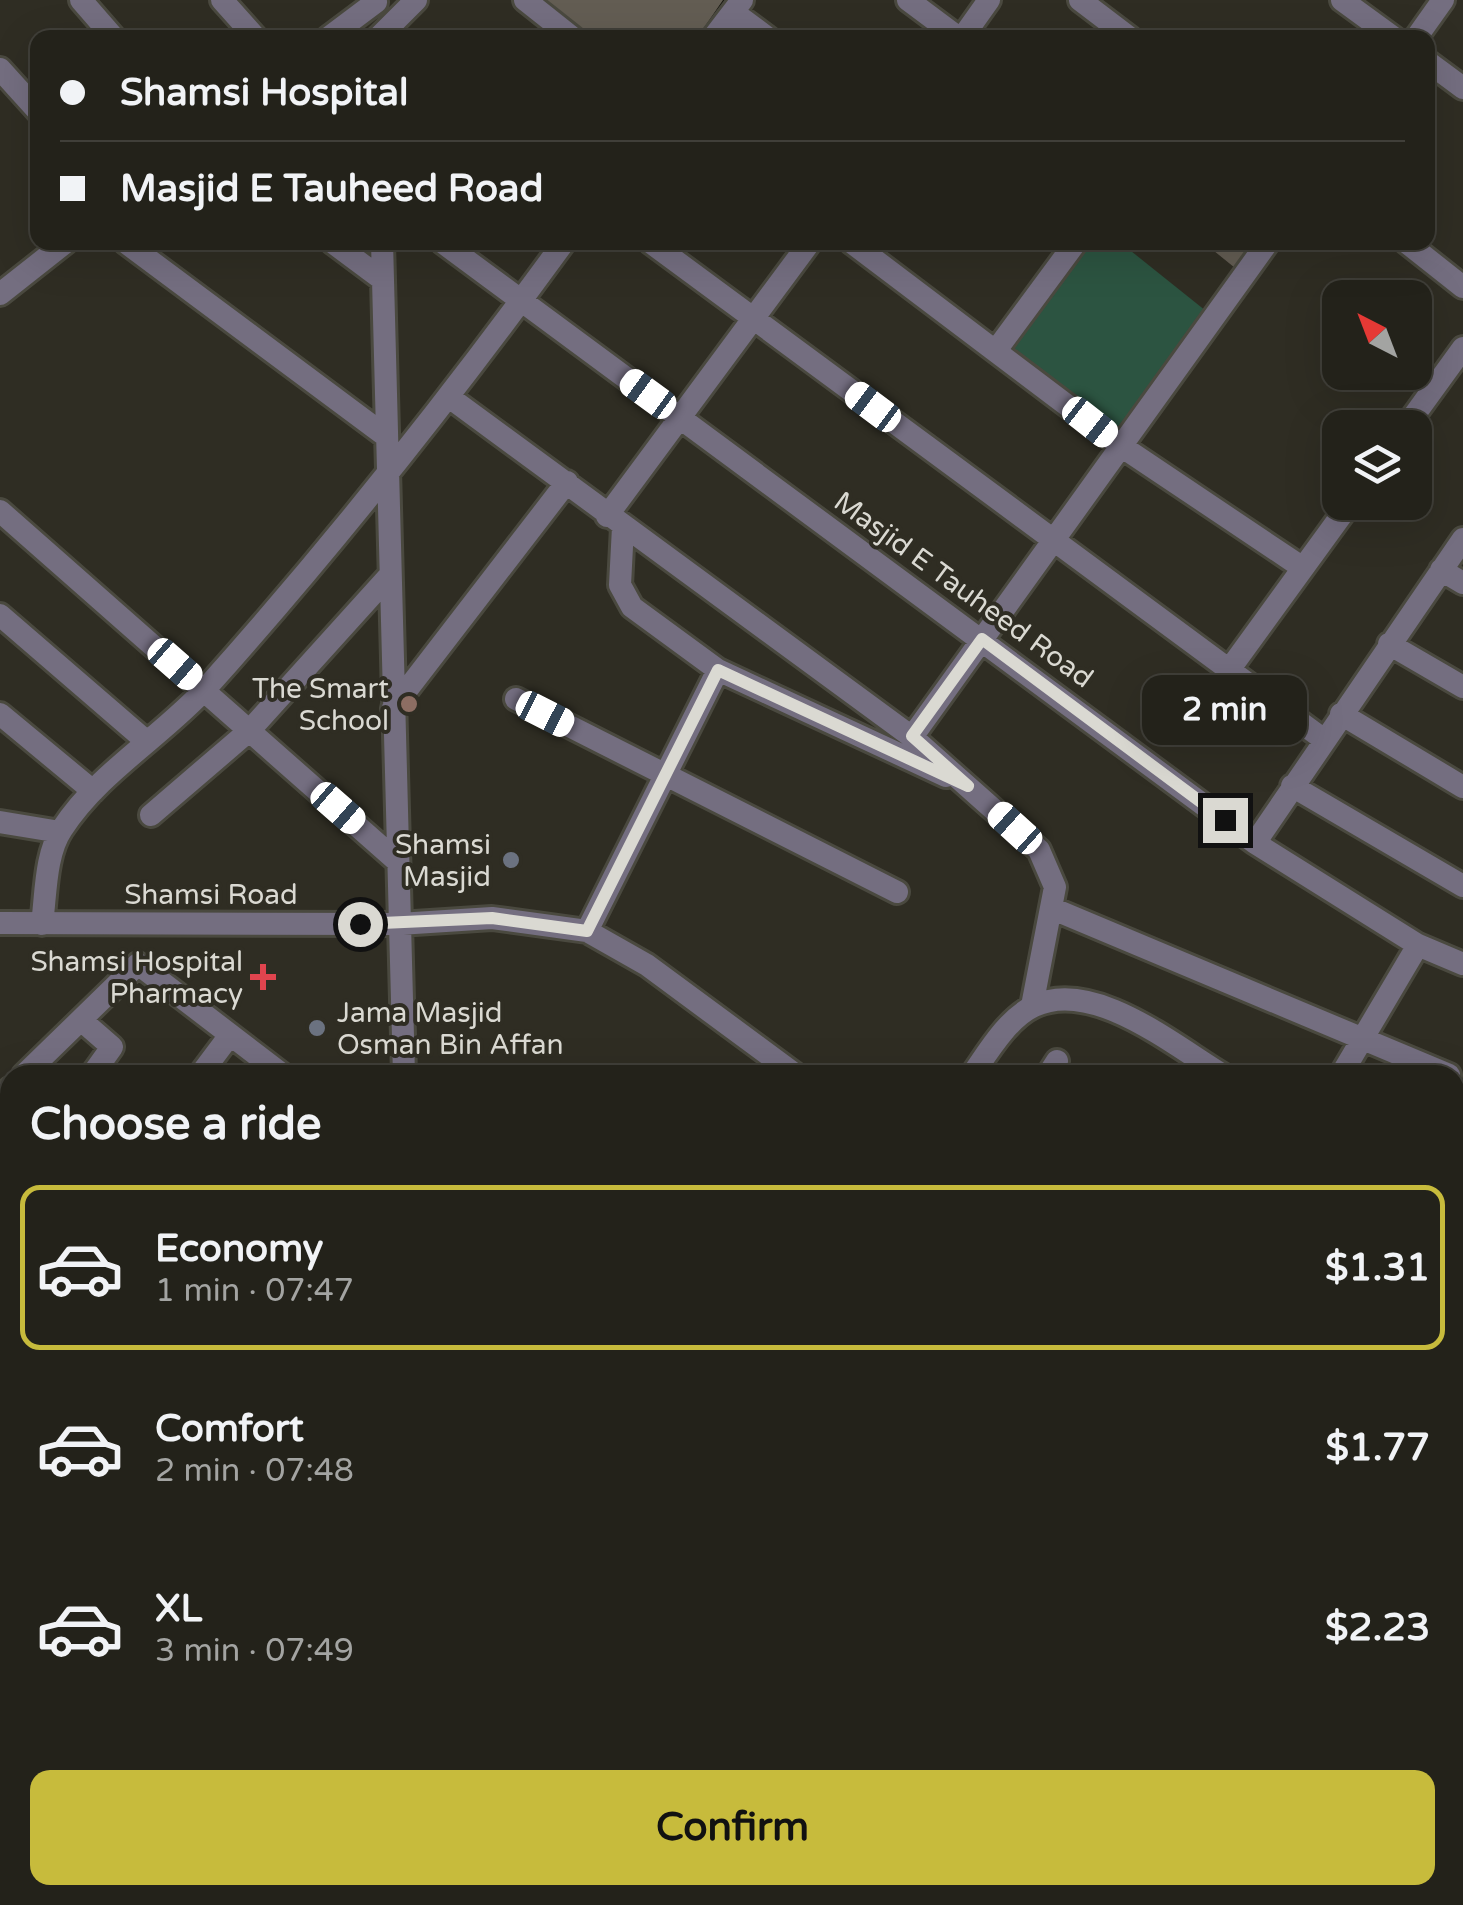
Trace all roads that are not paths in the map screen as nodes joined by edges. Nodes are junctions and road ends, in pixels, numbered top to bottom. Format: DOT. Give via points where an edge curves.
graph roads {
  1 [pos="80,0"];
  2 [pos="222,0"];
  3 [pos="416,0"];
  4 [pos="525,0"];
  5 [pos="908,0"];
  6 [pos="990,0"];
  7 [pos="1080,0"];
  8 [pos="1342,0"];
  9 [pos="1443,0"];
  10 [pos="376,1"];
  11 [pos="737,6"];
  12 [pos="107,30"];
  13 [pos="249,30"];
  14 [pos="338,30"];
  15 [pos="377,30"];
  16 [pos="384,30"];
  17 [pos="563,30"];
  18 [pos="720,30"];
  19 [pos="760,30"];
  20 [pos="949,30"];
  21 [pos="966,30"];
  22 [pos="1119,30"];
  23 [pos="1383,30"];
  24 [pos="1422,30"];
  25 [pos="1435,67"];
  26 [pos="0,70"];
  27 [pos="1463,88"];
  28 [pos="30,102"];
  29 [pos="56,250"];
  30 [pos="136,250"];
  31 [pos="343,250"];
  32 [pos="382,250"];
  33 [pos="453,250"];
  34 [pos="558,250"];
  35 [pos="661,250"];
  36 [pos="804,250"];
  37 [pos="862,250"];
  38 [pos="1070,250"];
  39 [pos="1262,250"];
  40 [pos="1416,250"];
  41 [pos="383,280"];
  42 [pos="1463,287"];
  43 [pos="0,294"];
  44 [pos="521,301"];
  45 [pos="753,318"];
  46 [pos="1463,348"];
  47 [pos="997,349"];
  48 [pos="448,397"];
  49 [pos="1418,410"];
  50 [pos="680,417"];
  51 [pos="387,437"];
  52 [pos="1121,446"];
  53 [pos="388,478"];
  54 [pos="567,482"];
  55 [pos="0,511"];
  56 [pos="1338,520"];
  57 [pos="615,522"];
  58 [pos="1463,538"];
  59 [pos="1054,540"];
  60 [pos="1303,568"];
  61 [pos="1441,570"];
  62 [pos="390,574"];
  63 [pos="1463,583"];
  64 [pos="0,616"];
  65 [pos="982,639"];
  66 [pos="1389,644"];
  67 [pos="718,670"];
  68 [pos="1230,670"];
  69 [pos="1463,687"];
  70 [pos="204,690"];
  71 [pos="516,699"];
  72 [pos="394,708"];
  73 [pos="0,714"];
  74 [pos="1340,714"];
  75 [pos="250,730"];
  76 [pos="912,736"];
  77 [pos="1323,739"];
  78 [pos="146,740"];
  79 [pos="663,772"];
  80 [pos="968,786"];
  81 [pos="1292,786"];
  82 [pos="1463,786"];
  83 [pos="93,791"];
  84 [pos="151,814"];
  85 [pos="0,822"];
  86 [pos="60,832"];
  87 [pos="1255,843"];
  88 [pos="397,861"];
  89 [pos="1463,886"];
  90 [pos="897,892"];
  91 [pos="1051,908"];
  92 [pos="0,922"];
  93 [pos="42,924"];
  94 [pos="399,924"];
  95 [pos="587,931"];
  96 [pos="1418,945"];
  97 [pos="1463,964"];
  98 [pos="1032,1006"];
  99 [pos="81,1020"];
  100 [pos="230,1034"];
  101 [pos="1362,1038"];
  102 [pos="766,1055"];
  103 [pos="34,1065"];
  104 [pos="99,1065"];
  105 [pos="207,1065"];
  106 [pos="270,1065"];
  107 [pos="404,1065"];
  108 [pos="759,1065"];
  109 [pos="781,1065"];
  110 [pos="979,1065"];
  111 [pos="1187,1065"];
  112 [pos="1347,1065"];
  113 [pos="1426,1065"];
  1 -- 12 [label="street"];
  2 -- 13 [label="street"];
  3 -- 16 [label="street"];
  4 -- 17 [label="street"];
  5 -- 20 [label="street"];
  6 -- 21 [label="street"];
  7 -- 22 [label="street"];
  8 -- 23 [label="street"];
  9 -- 24 [label="street"];
  10 -- 14 [label="street"];
  10 -- 15 [label="street"];
  11 -- 18 [label="street"];
  11 -- 19 [label="street"];
  25 -- 27 [label="street"];
  26 -- 28 [label="street"];
  29 -- 43 [label="street"];
  30 -- 51 [label="street"];
  31 -- 41 [label="street"];
  32 -- 41 [label="street"];
  33 -- 44 [label="street, Masjid E Tauheed Road"];
  34 -- 44 [label="street"];
  35 -- 45 [label="street"];
  36 -- 45 [label="street"];
  37 -- 47 [label="street"];
  38 -- 47 [label="street"];
  39 -- 52 [label="street"];
  40 -- 42 [label="street"];
  41 -- 51 [label="street"];
  44 -- 48 [label="street"];
  44 -- 50 [label="street, Masjid E Tauheed Road"];
  45 -- 50 [label="street"];
  45 -- 59 [label="street"];
  46 -- 49 [label="street"];
  47 -- 52 [label="street"];
  48 -- 53 [label="street"];
  48 -- 54 [label="street"];
  50 -- 57 [label="street"];
  50 -- 65 [label="street, Masjid E Tauheed Road"];
  51 -- 53 [label="street"];
  52 -- 59 [label="street"];
  52 -- 60 [label="street"];
  53 -- 62 [label="street"];
  53 -- 70 [label="street"];
  54 -- 57 [label="street"];
  54 -- 72 [label="street"];
  55 -- 70 [label="street"];
  56 -- 60 [label="street"];
  57 -- 67 [label="street" via="623,596"];
  57 -- 76 [label="street"];
  58 -- 61 [label="street"];
  59 -- 65 [label="street"];
  59 -- 68 [label="street"];
  60 -- 68 [label="street"];
  61 -- 63 [label="street"];
  61 -- 66 [label="street"];
  62 -- 72 [label="street"];
  62 -- 75 [label="street"];
  64 -- 78 [label="street"];
  65 -- 76 [label="street"];
  65 -- 87 [label="street, Masjid E Tauheed Road"];
  66 -- 69 [label="street"];
  66 -- 74 [label="street"];
  67 -- 79 [label="street"];
  67 -- 80 [label="street"];
  68 -- 77 [label="street"];
  70 -- 75 [label="street"];
  70 -- 78 [label="street"];
  71 -- 79 [label="street"];
  72 -- 88 [label="street"];
  73 -- 83 [label="street"];
  74 -- 77 [label="street"];
  74 -- 82 [label="street"];
  75 -- 84 [label="street"];
  75 -- 88 [label="street"];
  76 -- 80 [label="street"];
  77 -- 81 [label="street"];
  78 -- 83 [label="street"];
  79 -- 90 [label="street"];
  79 -- 95 [label="street"];
  80 -- 91 [label="street" via="1039,850 1055,887"];
  81 -- 87 [label="street"];
  81 -- 89 [label="street"];
  83 -- 86 [label="street"];
  85 -- 86 [label="street"];
  86 -- 93 [label="street"];
  87 -- 96 [label="street, Masjid E Tauheed Road"];
  88 -- 94 [label="street"];
  91 -- 98 [label="street"];
  91 -- 101 [label="street"];
  92 -- 93 [label="street, Shamsi Road"];
  93 -- 94 [label="street, Shamsi Road"];
  94 -- 95 [label="street, Shamsi Road" via="492,918"];
  94 -- 107 [label="street"];
  95 -- 102 [label="street, Shamsi Road" via="647,965"];
  96 -- 97 [label="street, Masjid E Tauheed Road"];
  96 -- 101 [label="street"];
  98 -- 110 [label="street"];
  98 -- 111 [label="street" via="1068,997 1105,1005"];
  99 -- 100 [label="street" via="138,964"];
  99 -- 103 [label="street"];
  99 -- 104 [label="street" via="112,1047"];
  100 -- 105 [label="street"];
  100 -- 106 [label="street"];
  101 -- 112 [label="street"];
  101 -- 113 [label="street"];
  102 -- 108 [label="street"];
  102 -- 109 [label="street, Shamsi Road"];
}
